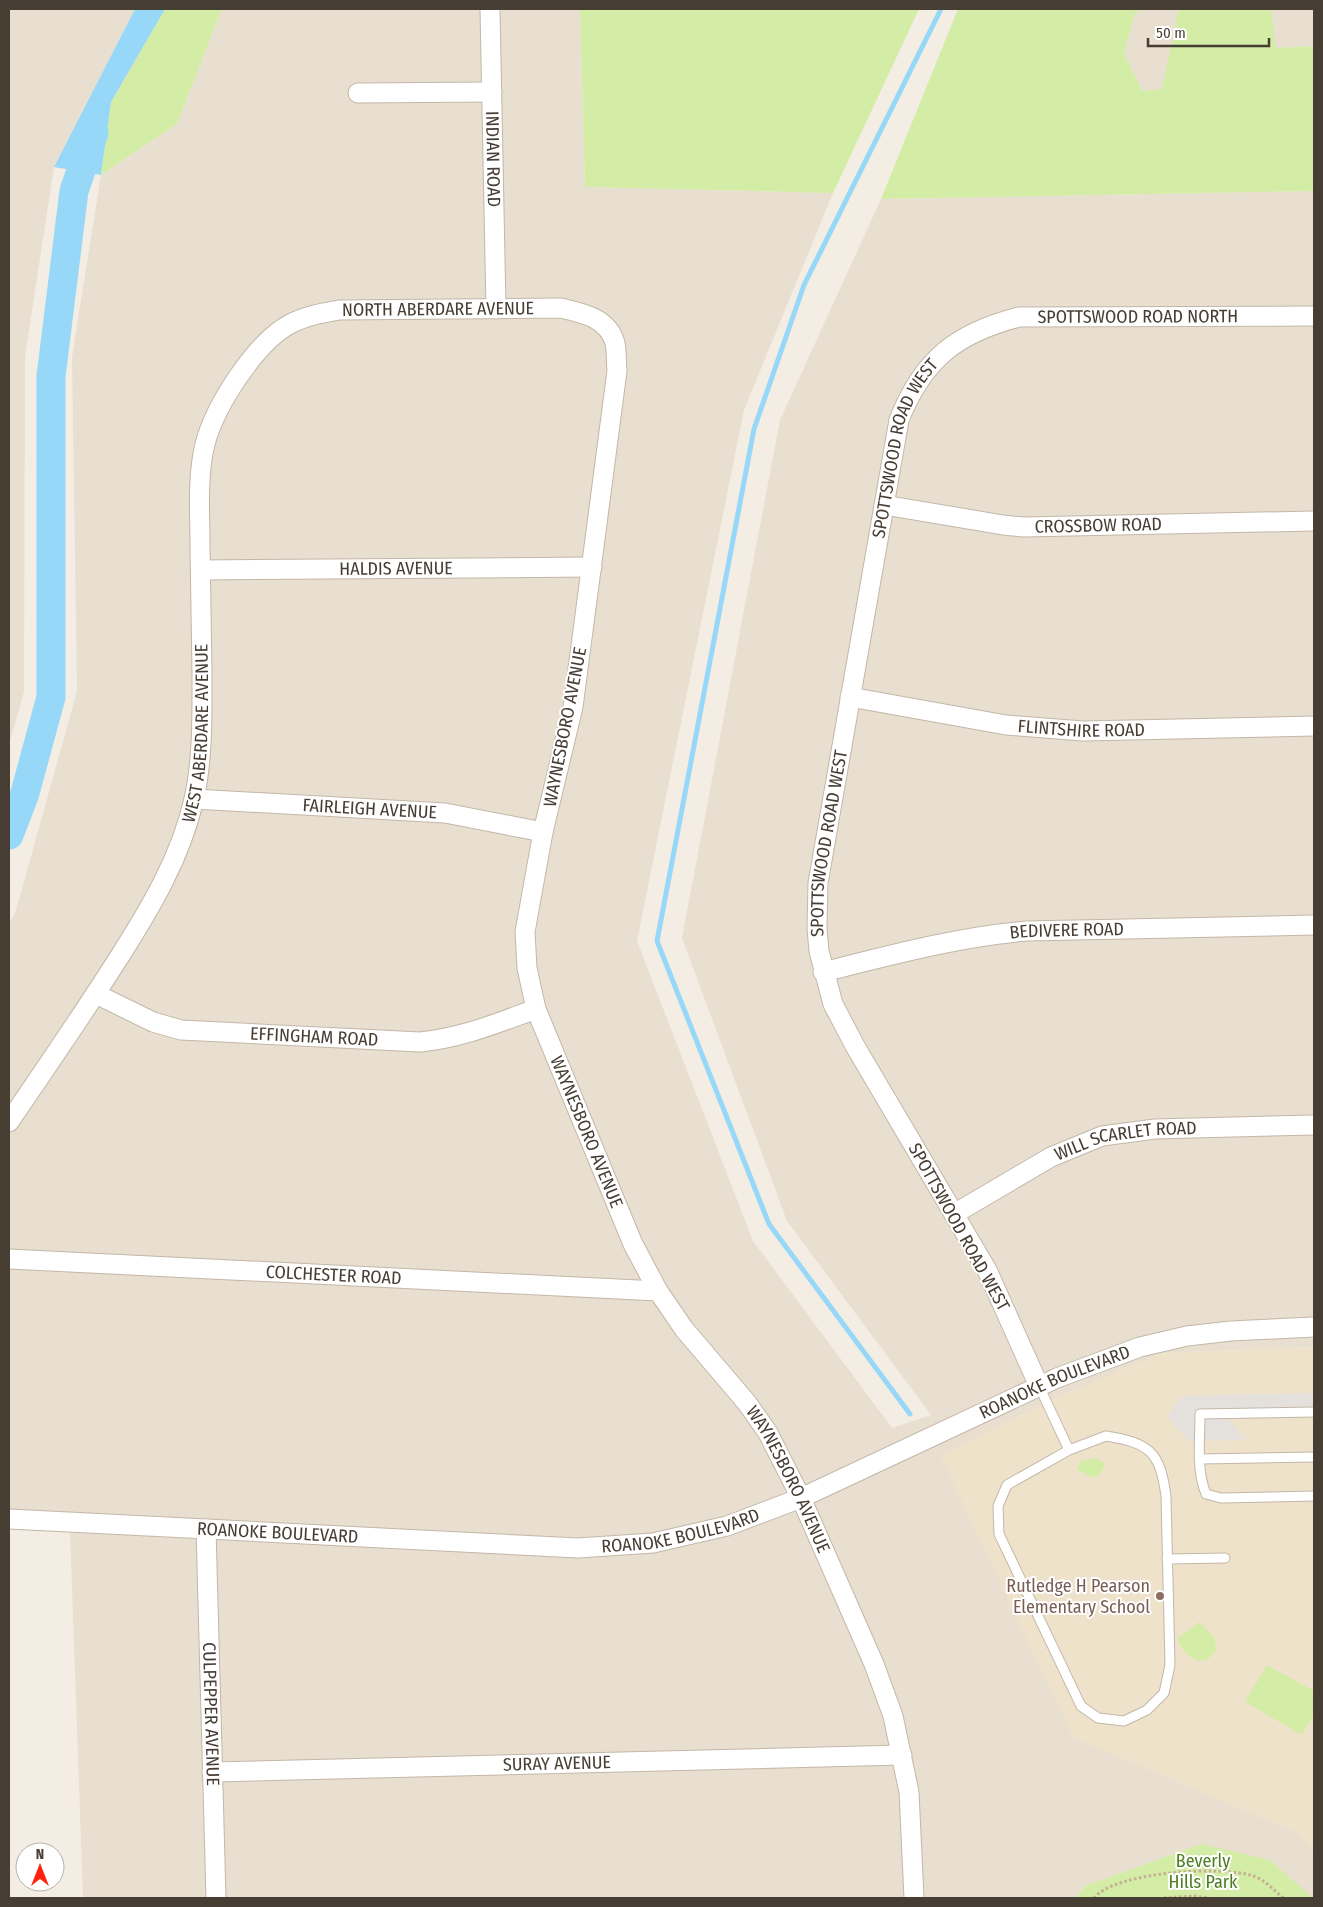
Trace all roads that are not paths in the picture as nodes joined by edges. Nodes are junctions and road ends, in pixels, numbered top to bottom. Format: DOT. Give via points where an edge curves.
graph roads {
  1 [pos="490,9"];
  2 [pos="492,92"];
  3 [pos="358,93"];
  4 [pos="496,308"];
  5 [pos="589,314"];
  6 [pos="1314,316"];
  7 [pos="290,324"];
  8 [pos="966,337"];
  9 [pos="884,505"];
  10 [pos="1314,521"];
  11 [pos="592,567"];
  12 [pos="201,570"];
  13 [pos="850,697"];
  14 [pos="1314,726"];
  15 [pos="194,799"];
  16 [pos="543,832"];
  17 [pos="1314,925"];
  18 [pos="823,972"];
  19 [pos="96,994"];
  20 [pos="536,1009"];
  21 [pos="9,1122"];
  22 [pos="1314,1125"];
  23 [pos="954,1214"];
  24 [pos="9,1259"];
  25 [pos="658,1291"];
  26 [pos="1314,1327"];
  27 [pos="1039,1386"];
  28 [pos="1314,1412"];
  29 [pos="1069,1450"];
  30 [pos="1314,1457"];
  31 [pos="1200,1458"];
  32 [pos="1314,1496"];
  33 [pos="800,1498"];
  34 [pos="9,1519"];
  35 [pos="206,1529"];
  36 [pos="1167,1558"];
  37 [pos="1225,1558"];
  38 [pos="902,1755"];
  39 [pos="212,1772"];
  40 [pos="216,1898"];
  41 [pos="914,1898"];
  1 -- 2 [label="street, INDIAN ROAD"];
  2 -- 3 [label="street"];
  2 -- 4 [label="street, INDIAN ROAD"];
  4 -- 5 [label="street, NORTH ABERDARE AVENUE" via="561,308"];
  4 -- 7 [label="street, NORTH ABERDARE AVENUE" via="339,310"];
  5 -- 11 [label="street, WAYNESBORO AVENUE" via="604,325 615,342 617,371"];
  6 -- 8 [label="street, SPOTTSWOOD ROAD NORTH" via="1019,318 993,324"];
  7 -- 12 [label="street, WEST ABERDARE AVENUE" via="270,338 242,372 220,408 205,444 200,488"];
  8 -- 9 [label="street, SPOTTSWOOD ROAD WEST" via="945,351 925,371 910,393 899,420"];
  9 -- 10 [label="street, CROSSBOW ROAD" via="1024,527"];
  9 -- 13 [label="street, SPOTTSWOOD ROAD WEST"];
  11 -- 12 [label="street, HALDIS AVENUE"];
  11 -- 16 [label="street, WAYNESBORO AVENUE" via="573,707"];
  12 -- 15 [label="street, WEST ABERDARE AVENUE" via="202,708 200,760"];
  13 -- 14 [label="street, FLINTSHIRE ROAD" via="1045,730"];
  13 -- 18 [label="street, SPOTTSWOOD ROAD WEST" via="818,883 817,928"];
  15 -- 16 [label="street, FAIRLEIGH AVENUE" via="445,813"];
  15 -- 19 [label="street, WEST ABERDARE AVENUE" via="175,860 147,914"];
  16 -- 20 [label="street, WAYNESBORO AVENUE" via="526,932 527,968"];
  17 -- 18 [label="street, BEDIVERE ROAD" via="1027,931 981,935"];
  18 -- 23 [label="street, SPOTTSWOOD ROAD WEST" via="833,1004 855,1046"];
  19 -- 20 [label="street, EFFINGHAM ROAD" via="153,1022 181,1030 420,1042 472,1033"];
  19 -- 21 [label="street, WEST ABERDARE AVENUE"];
  20 -- 25 [label="street, WAYNESBORO AVENUE" via="633,1244"];
  22 -- 23 [label="street, WILL SCARLET ROAD" via="1155,1129 1102,1136 1051,1156"];
  23 -- 27 [label="street, SPOTTSWOOD ROAD WEST" via="987,1270"];
  24 -- 25 [label="street, COLCHESTER ROAD"];
  25 -- 33 [label="street, WAYNESBORO AVENUE" via="684,1329 748,1403 768,1433"];
  26 -- 27 [label="street, ROANOKE BOULEVARD" via="1187,1336 1122,1354"];
  27 -- 29 [label="lane"];
  27 -- 33 [label="street, ROANOKE BOULEVARD"];
  28 -- 31 [label="lane" via="1200,1414"];
  29 -- 36 [label="lane" via="1106,1436 1133,1440 1152,1454 1162,1470 1166,1496"];
  29 -- 36 [label="lane" via="1007,1485 998,1506 999,1534 1080,1706 1098,1718 1124,1721 1147,1710 1164,1693 1170,1664"];
  30 -- 31 [label="lane"];
  31 -- 32 [label="lane" via="1200,1480 1206,1494 1221,1498"];
  33 -- 35 [label="street, ROANOKE BOULEVARD" via="694,1535 653,1543 578,1548"];
  33 -- 38 [label="street, WAYNESBORO AVENUE" via="874,1664 893,1716"];
  34 -- 35 [label="street, ROANOKE BOULEVARD"];
  35 -- 39 [label="street, CULPEPPER AVENUE"];
  36 -- 37 [label="lane"];
  38 -- 39 [label="street, SURAY AVENUE"];
  38 -- 41 [label="street, WAYNESBORO AVENUE" via="912,1826"];
  39 -- 40 [label="street, CULPEPPER AVENUE"];
}
